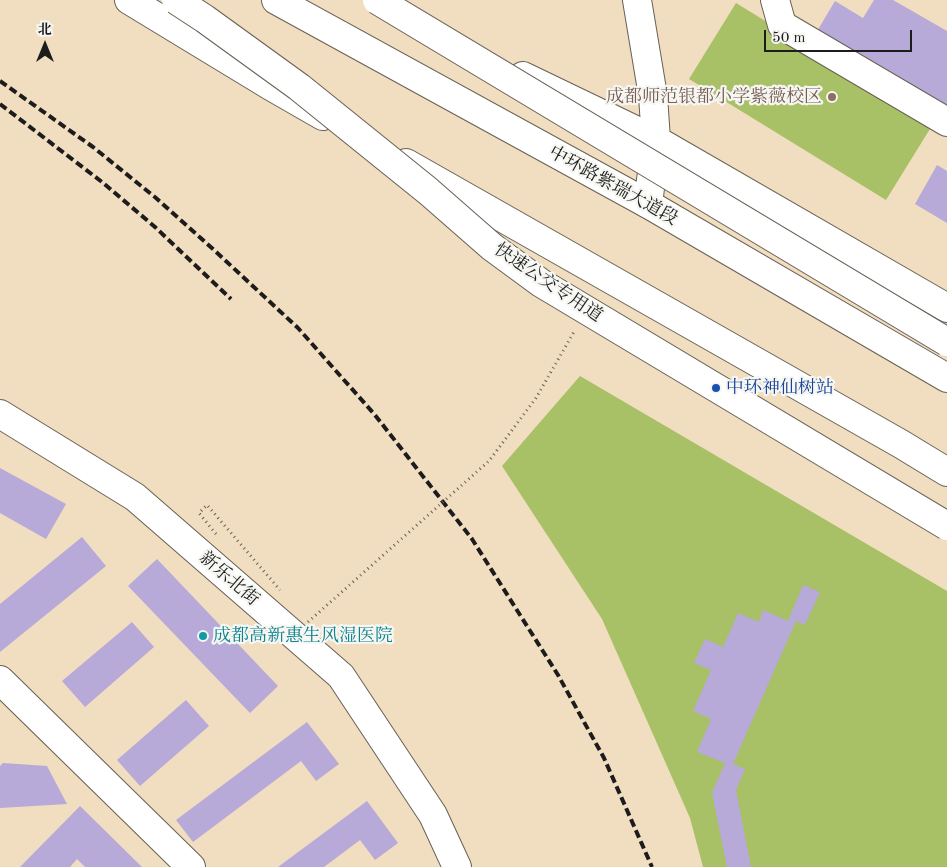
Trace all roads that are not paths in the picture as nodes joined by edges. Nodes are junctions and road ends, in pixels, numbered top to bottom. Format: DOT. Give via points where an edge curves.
graph roads {
  1 [pos="129,0"];
  2 [pos="176,0"];
  3 [pos="276,0"];
  4 [pos="366,0"];
  5 [pos="377,0"];
  6 [pos="638,0"];
  7 [pos="775,0"];
  8 [pos="947,122"];
  9 [pos="656,140"];
  10 [pos="648,204"];
  11 [pos="947,308"];
  12 [pos="947,342"];
  13 [pos="947,378"];
  14 [pos="0,414"];
  15 [pos="947,472"];
  16 [pos="947,526"];
  17 [pos="3,690"];
  18 [pos="191,867"];
  19 [pos="457,867"];
  1 -- 15 [label="main road, bridge" via="268,85"];
  2 -- 16 [label="main road, 快速公交专用道, bridge" via="299,87 492,247 541,283"];
  3 -- 10 [label="main road, 中环路紫瑞大道段"];
  4 -- 9 [label="main road"];
  5 -- 12 [label="main road, bridge"];
  6 -- 9 [label="main road" via="654,96"];
  7 -- 8 [label="main road" via="782,25"];
  9 -- 10 [label="main road"];
  9 -- 11 [label="main road"];
  10 -- 13 [label="main road, 中环路紫瑞大道段"];
  14 -- 19 [label="main road, 新乐北街" via="135,497 341,676 433,815"];
  17 -- 18 [label="main road"];
}
